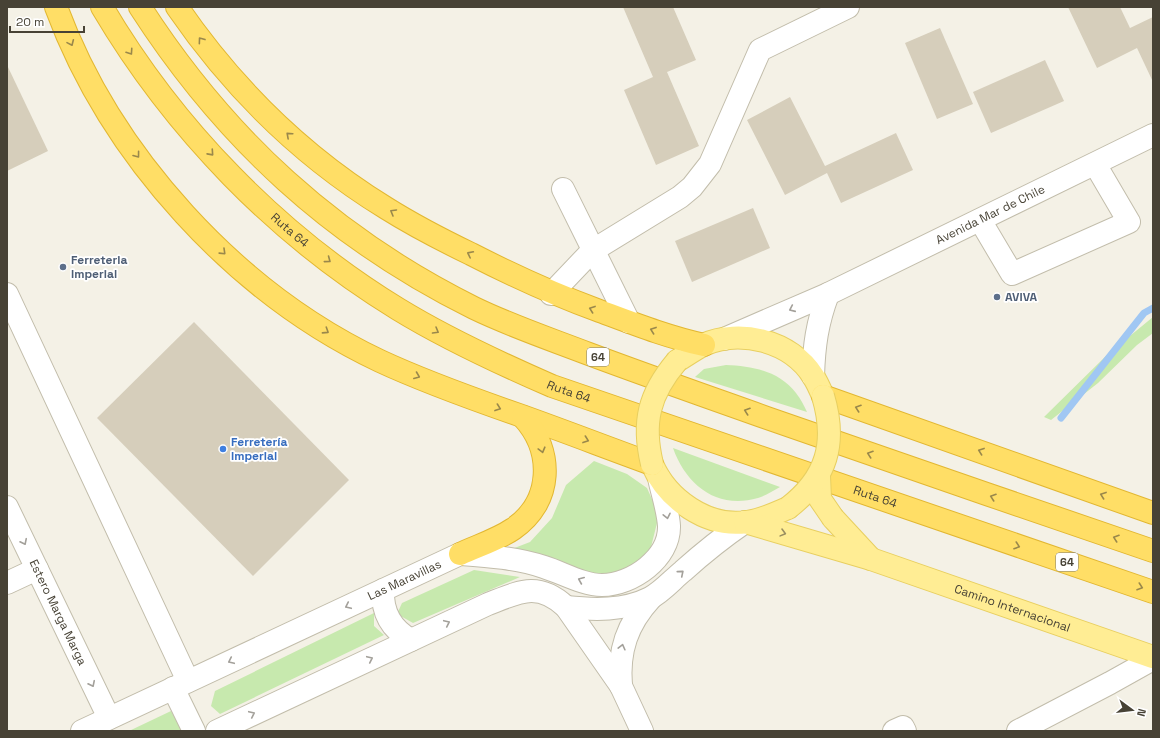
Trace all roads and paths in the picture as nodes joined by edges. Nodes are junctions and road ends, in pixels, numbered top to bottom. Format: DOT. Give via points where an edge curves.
graph roads {
  1 [pos="56,7"];
  2 [pos="102,7"];
  3 [pos="140,7"];
  4 [pos="177,7"];
  5 [pos="848,7"];
  6 [pos="1153,136"];
  7 [pos="1095,164"];
  8 [pos="563,189"];
  9 [pos="980,220"];
  10 [pos="592,250"];
  11 [pos="7,294"];
  12 [pos="551,294"];
  13 [pos="828,294"];
  14 [pos="629,322"];
  15 [pos="714,342"];
  16 [pos="813,376"];
  17 [pos="823,396"];
  18 [pos="523,417"];
  19 [pos="656,471"];
  20 [pos="818,476"];
  21 [pos="7,507"];
  22 [pos="1153,513"];
  23 [pos="746,522"];
  24 [pos="1153,551"];
  25 [pos="460,554"];
  26 [pos="871,559"];
  27 [pos="37,569"];
  28 [pos="7,583"];
  29 [pos="383,590"];
  30 [pos="1153,592"];
  31 [pos="651,598"];
  32 [pos="566,606"];
  33 [pos="412,640"];
  34 [pos="1153,658"];
  35 [pos="181,684"];
  36 [pos="621,686"];
  37 [pos="109,718"];
  38 [pos="1030,729"];
  39 [pos="82,731"];
  40 [pos="194,731"];
  41 [pos="217,731"];
  42 [pos="642,731"];
  43 [pos="894,731"];
  44 [pos="905,731"];
  1 -- 18 [label="highway, one-way" via="79,61 130,146 160,185 226,255 262,286 339,339 381,361"];
  2 -- 30 [label="highway, Ruta 64 / 64, one-way" via="147,76 182,121 260,203 303,241 349,276 447,337 552,386"];
  24 -- 3 [label="highway, 64, one-way" via="688,391 523,330 431,285 345,230 267,164 231,128 195,86"];
  12 -- 4 [label="highway, one-way" via="427,232 334,173 274,122 239,86"];
  5 -- 10 [label="street" via="760,50 710,164 702,176 664,209 645,217"];
  6 -- 7 [label="street, Avenida Mar de Chile"];
  7 -- 9 [label="street, Avenida Mar de Chile"];
  7 -- 9 [label="street" via="1129,222 1012,274"];
  8 -- 10 [label="street"];
  9 -- 13 [label="street, Avenida Mar de Chile"];
  10 -- 12 [label="street"];
  10 -- 14 [label="street"];
  11 -- 35 [label="street"];
  14 -- 12 [label="highway, one-way"];
  13 -- 15 [label="street, Avenida Mar de Chile, one-way"];
  13 -- 16 [label="street" via="820,315 814,344"];
  15 -- 14 [label="highway, one-way" via="676,339"];
  15 -- 16 [label="main road" via="750,338 774,345 796,358"];
  15 -- 19 [label="main road, bridge" via="677,361 656,391 650,408 647,433"];
  16 -- 17 [label="main road"];
  17 -- 20 [label="main road, bridge" via="829,416 830,436 827,457"];
  22 -- 17 [label="highway, one-way"];
  18 -- 19 [label="highway, one-way"];
  18 -- 25 [label="highway, one-way" via="532,427 544,452 542,493 525,520 512,530"];
  19 -- 23 [label="main road" via="675,498 696,512 720,521"];
  19 -- 25 [label="street, one-way" via="669,526 665,541 649,567 626,581 614,584 589,584 567,574 519,560"];
  20 -- 23 [label="main road, bridge" via="810,488 788,508 767,518"];
  20 -- 26 [label="main road, Camino Internacional, bridge" via="820,499 833,518"];
  21 -- 27 [label="street, Estero Marga Marga, one-way"];
  23 -- 26 [label="main road, Camino Internacional, one-way"];
  31 -- 23 [label="street, one-way" via="716,542"];
  25 -- 29 [label="street, Las Maravillas"];
  26 -- 34 [label="main road, Camino Internacional"];
  27 -- 28 [label="street"];
  27 -- 37 [label="street, Estero Marga Marga, one-way"];
  29 -- 33 [label="street" via="389,620 395,628"];
  29 -- 35 [label="street, Las Maravillas, one-way"];
  31 -- 32 [label="street" via="631,605 609,608"];
  36 -- 31 [label="street, one-way" via="620,670 624,639 640,610"];
  33 -- 32 [label="street, one-way" via="521,591 546,592"];
  32 -- 36 [label="street"];
  41 -- 33 [label="street, one-way"];
  34 -- 38 [label="street"];
  35 -- 37 [label="street, Las Maravillas"];
  35 -- 40 [label="street"];
  36 -- 42 [label="street"];
  37 -- 39 [label="street, Las Maravillas"];
  43 -- 44 [label="street" via="903,727"];
}
